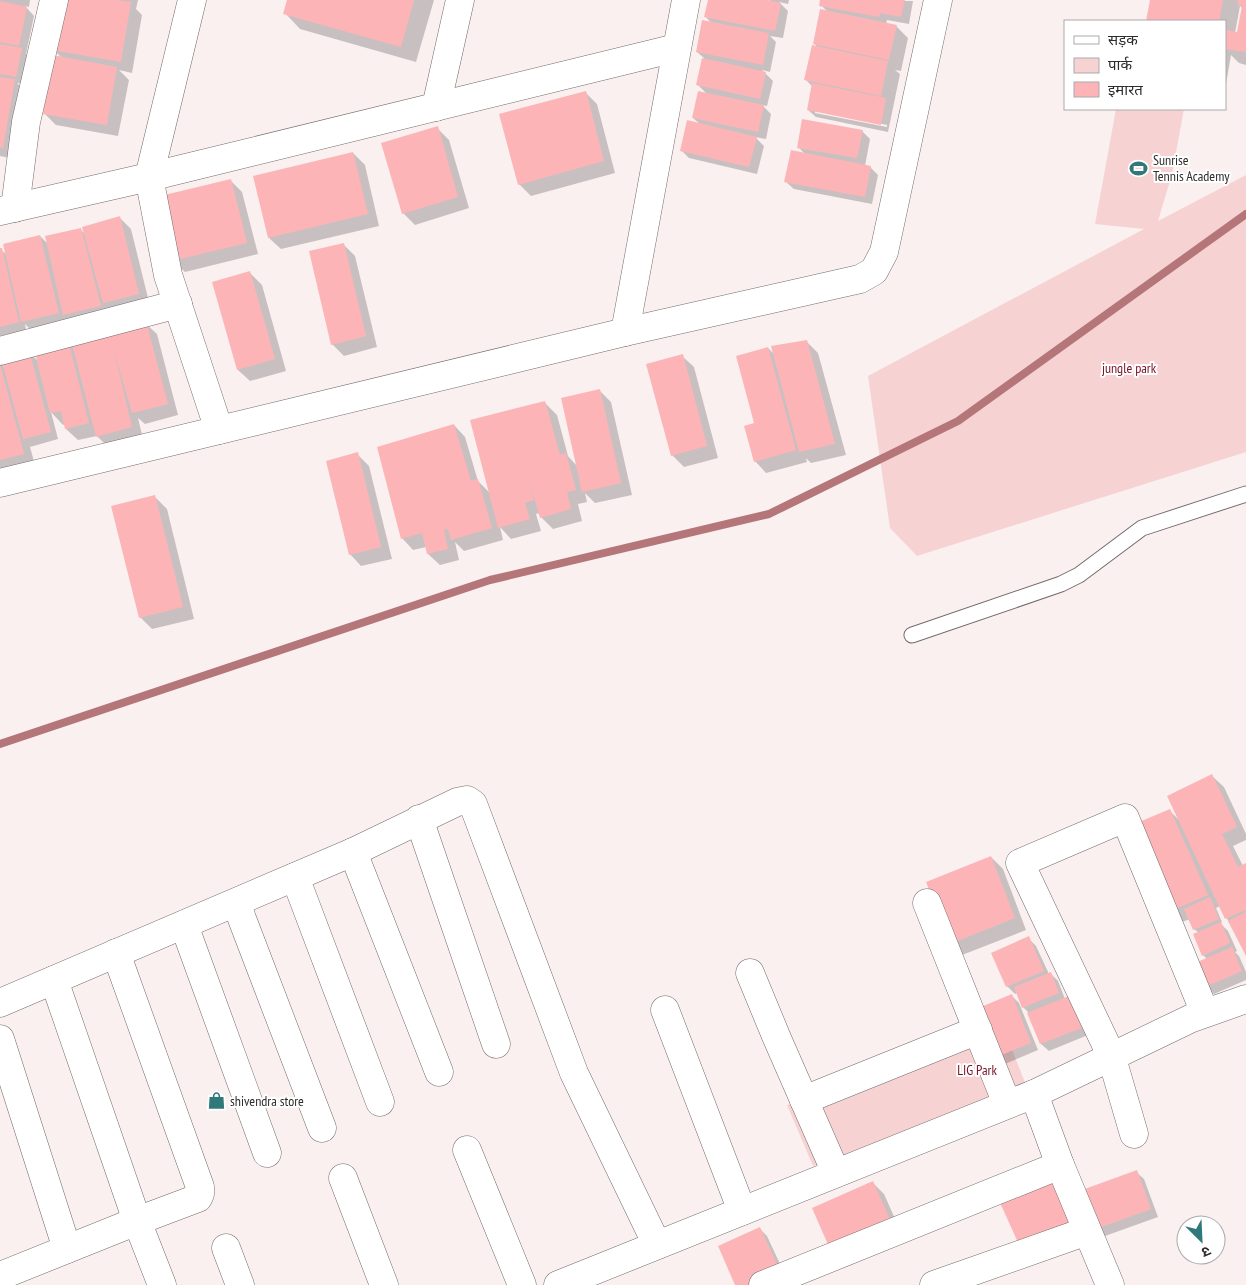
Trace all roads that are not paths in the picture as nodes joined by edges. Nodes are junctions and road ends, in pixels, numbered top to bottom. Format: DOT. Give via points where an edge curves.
graph roads {
  1 [pos="54,0"];
  2 [pos="192,0"];
  3 [pos="460,0"];
  4 [pos="686,0"];
  5 [pos="938,0"];
  6 [pos="676,48"];
  7 [pos="436,107"];
  8 [pos="149,177"];
  9 [pos="7,209"];
  10 [pos="178,304"];
  11 [pos="624,332"];
  12 [pos="0,350"];
  13 [pos="219,430"];
  14 [pos="0,483"];
  15 [pos="1246,494"];
  16 [pos="912,635"];
  17 [pos="419,819"];
  18 [pos="353,852"];
  19 [pos="295,876"];
  20 [pos="236,903"];
  21 [pos="927,903"];
  22 [pos="184,925"];
  23 [pos="116,953"];
  24 [pos="750,973"];
  25 [pos="54,980"];
  26 [pos="1246,999"];
  27 [pos="0,1003"];
  28 [pos="665,1010"];
  29 [pos="1205,1013"];
  30 [pos="978,1030"];
  31 [pos="0,1039"];
  32 [pos="496,1044"];
  33 [pos="1111,1055"];
  34 [pos="439,1072"];
  35 [pos="1034,1094"];
  36 [pos="804,1100"];
  37 [pos="380,1102"];
  38 [pos="1007,1104"];
  39 [pos="322,1128"];
  40 [pos="1134,1134"];
  41 [pos="467,1150"];
  42 [pos="267,1153"];
  43 [pos="1060,1165"];
  44 [pos="836,1173"];
  45 [pos="343,1178"];
  46 [pos="742,1211"];
  47 [pos="137,1221"];
  48 [pos="1087,1231"];
  49 [pos="657,1246"];
  50 [pos="226,1248"];
  51 [pos="67,1249"];
  52 [pos="36,1274"];
  53 [pos="821,1274"];
  54 [pos="0,1276"];
  55 [pos="162,1285"];
  56 [pos="240,1285"];
  57 [pos="384,1285"];
  58 [pos="522,1285"];
  59 [pos="558,1285"];
  60 [pos="763,1285"];
  61 [pos="934,1285"];
  62 [pos="1110,1285"];
  1 -- 9 [label="street"];
  2 -- 8 [label="street"];
  3 -- 7 [label="street"];
  4 -- 6 [label="street"];
  5 -- 11 [label="street" via="884,252 874,270 860,279"];
  6 -- 7 [label="street"];
  6 -- 11 [label="street"];
  7 -- 8 [label="street"];
  8 -- 9 [label="street"];
  8 -- 10 [label="street" via="168,274"];
  10 -- 12 [label="street"];
  10 -- 13 [label="street"];
  11 -- 13 [label="street"];
  13 -- 14 [label="street"];
  15 -- 16 [label="lane" via="1142,528 1062,584"];
  17 -- 18 [label="street"];
  17 -- 32 [label="street"];
  17 -- 49 [label="street" via="457,802 467,800 473,804 574,1073"];
  18 -- 19 [label="street"];
  18 -- 34 [label="street"];
  19 -- 20 [label="street"];
  19 -- 37 [label="street"];
  20 -- 22 [label="street"];
  20 -- 39 [label="street"];
  21 -- 30 [label="street"];
  22 -- 23 [label="street"];
  22 -- 42 [label="street"];
  23 -- 25 [label="street"];
  23 -- 47 [label="street" via="200,1187 198,1198"];
  24 -- 36 [label="street"];
  25 -- 27 [label="street"];
  25 -- 47 [label="street"];
  26 -- 29 [label="street"];
  28 -- 46 [label="street"];
  29 -- 33 [label="street"];
  29 -- 33 [label="street" via="1125,818 1020,863"];
  30 -- 36 [label="street"];
  30 -- 38 [label="street"];
  31 -- 51 [label="street"];
  33 -- 35 [label="street"];
  33 -- 40 [label="street"];
  35 -- 38 [label="street"];
  35 -- 43 [label="street"];
  36 -- 44 [label="street"];
  38 -- 44 [label="street"];
  41 -- 58 [label="street"];
  43 -- 48 [label="street"];
  43 -- 53 [label="street"];
  44 -- 46 [label="street"];
  45 -- 57 [label="street"];
  46 -- 49 [label="street"];
  47 -- 51 [label="street"];
  47 -- 55 [label="street"];
  48 -- 61 [label="street"];
  48 -- 62 [label="street"];
  49 -- 59 [label="street"];
  50 -- 56 [label="street"];
  51 -- 52 [label="street"];
  52 -- 54 [label="street"];
  53 -- 60 [label="street"];
}
